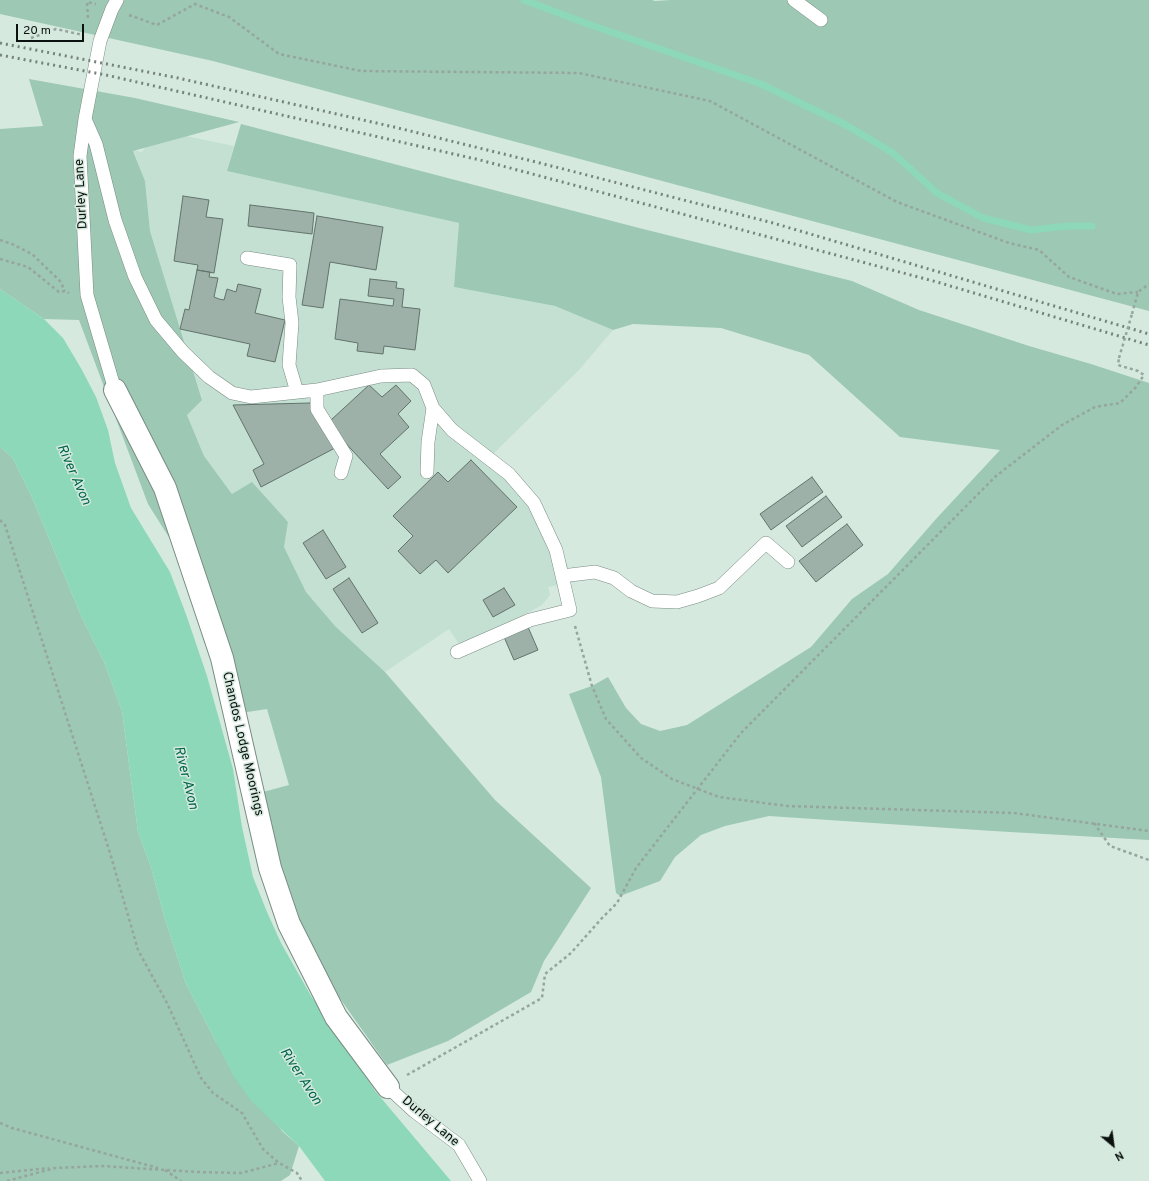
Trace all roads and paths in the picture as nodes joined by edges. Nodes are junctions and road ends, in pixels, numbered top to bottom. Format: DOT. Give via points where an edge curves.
graph roads {
  1 [pos="794,0"];
  2 [pos="87,2"];
  3 [pos="114,4"];
  4 [pos="821,20"];
  5 [pos="88,24"];
  6 [pos="86,36"];
  7 [pos="31,38"];
  8 [pos="86,119"];
  9 [pos="0,240"];
  10 [pos="247,258"];
  11 [pos="0,259"];
  12 [pos="1149,284"];
  13 [pos="1138,292"];
  14 [pos="115,390"];
  15 [pos="317,390"];
  16 [pos="297,392"];
  17 [pos="433,408"];
  18 [pos="427,472"];
  19 [pos="340,473"];
  20 [pos="0,520"];
  21 [pos="788,562"];
  22 [pos="562,576"];
  23 [pos="570,610"];
  24 [pos="457,652"];
  25 [pos="698,789"];
  26 [pos="1093,823"];
  27 [pos="1149,831"];
  28 [pos="1149,860"];
  29 [pos="411,1073"];
  30 [pos="388,1087"];
  31 [pos="0,1123"];
  32 [pos="279,1163"];
  33 [pos="55,1168"];
  34 [pos="165,1170"];
  35 [pos="0,1173"];
  36 [pos="7,1181"];
  37 [pos="181,1181"];
  38 [pos="302,1181"];
  39 [pos="480,1181"];
  1 -- 4 [label="lane"];
  2 -- 5 [label="path"];
  3 -- 8 [label="lane, Durley Lane" via="100,40"];
  3 -- 13 [label="path" via="157,25 195,4 229,17 279,54 360,71 579,73 710,101 897,202 1009,243 1039,250 1069,277 1117,294"];
  6 -- 7 [label="path" via="56,29"];
  8 -- 14 [label="lane, Durley Lane" via="80,156 87,295"];
  8 -- 16 [label="lane" via="96,144 115,220 135,277 156,320 183,352 209,377 232,392 251,396"];
  9 -- 11 [label="path" via="32,254 60,282 65,291 59,292 28,267"];
  10 -- 16 [label="lane" via="290,265 289,297 292,324 289,365"];
  12 -- 13 [label="path"];
  13 -- 25 [label="path, bridge" via="1118,364 1144,375 1136,387 1120,403 1095,407 1062,425 996,476 741,733"];
  14 -- 30 [label="street, Chandos Lodge Moorings" via="165,488 222,658 270,868 289,924 336,1017"];
  15 -- 16 [label="lane"];
  15 -- 17 [label="lane" via="381,376 412,375 424,386"];
  15 -- 19 [label="lane" via="317,409 346,456"];
  17 -- 18 [label="lane"];
  17 -- 22 [label="lane" via="452,430 509,474 534,503 556,550"];
  20 -- 32 [label="path" via="5,526 33,610 138,950 167,1002 201,1078 212,1093 242,1113 263,1149"];
  21 -- 22 [label="lane" via="766,543 719,588 677,602 652,601 631,591 614,578 595,572"];
  22 -- 23 [label="lane"];
  23 -- 24 [label="lane" via="530,620"];
  23 -- 25 [label="path" via="592,686 606,719 641,758 672,779"];
  25 -- 26 [label="path" via="719,797 788,806 1014,813"];
  25 -- 29 [label="path" via="636,868 618,903 570,953 545,974 542,998"];
  26 -- 27 [label="path"];
  26 -- 28 [label="path" via="1110,846"];
  30 -- 39 [label="lane, Durley Lane" via="414,1111 459,1145"];
  31 -- 34 [label="path"];
  32 -- 34 [label="path" via="241,1173"];
  32 -- 38 [label="path" via="297,1173"];
  33 -- 34 [label="path" via="102,1166"];
  33 -- 35 [label="path"];
  33 -- 36 [label="path"];
  34 -- 37 [label="path"];
}
